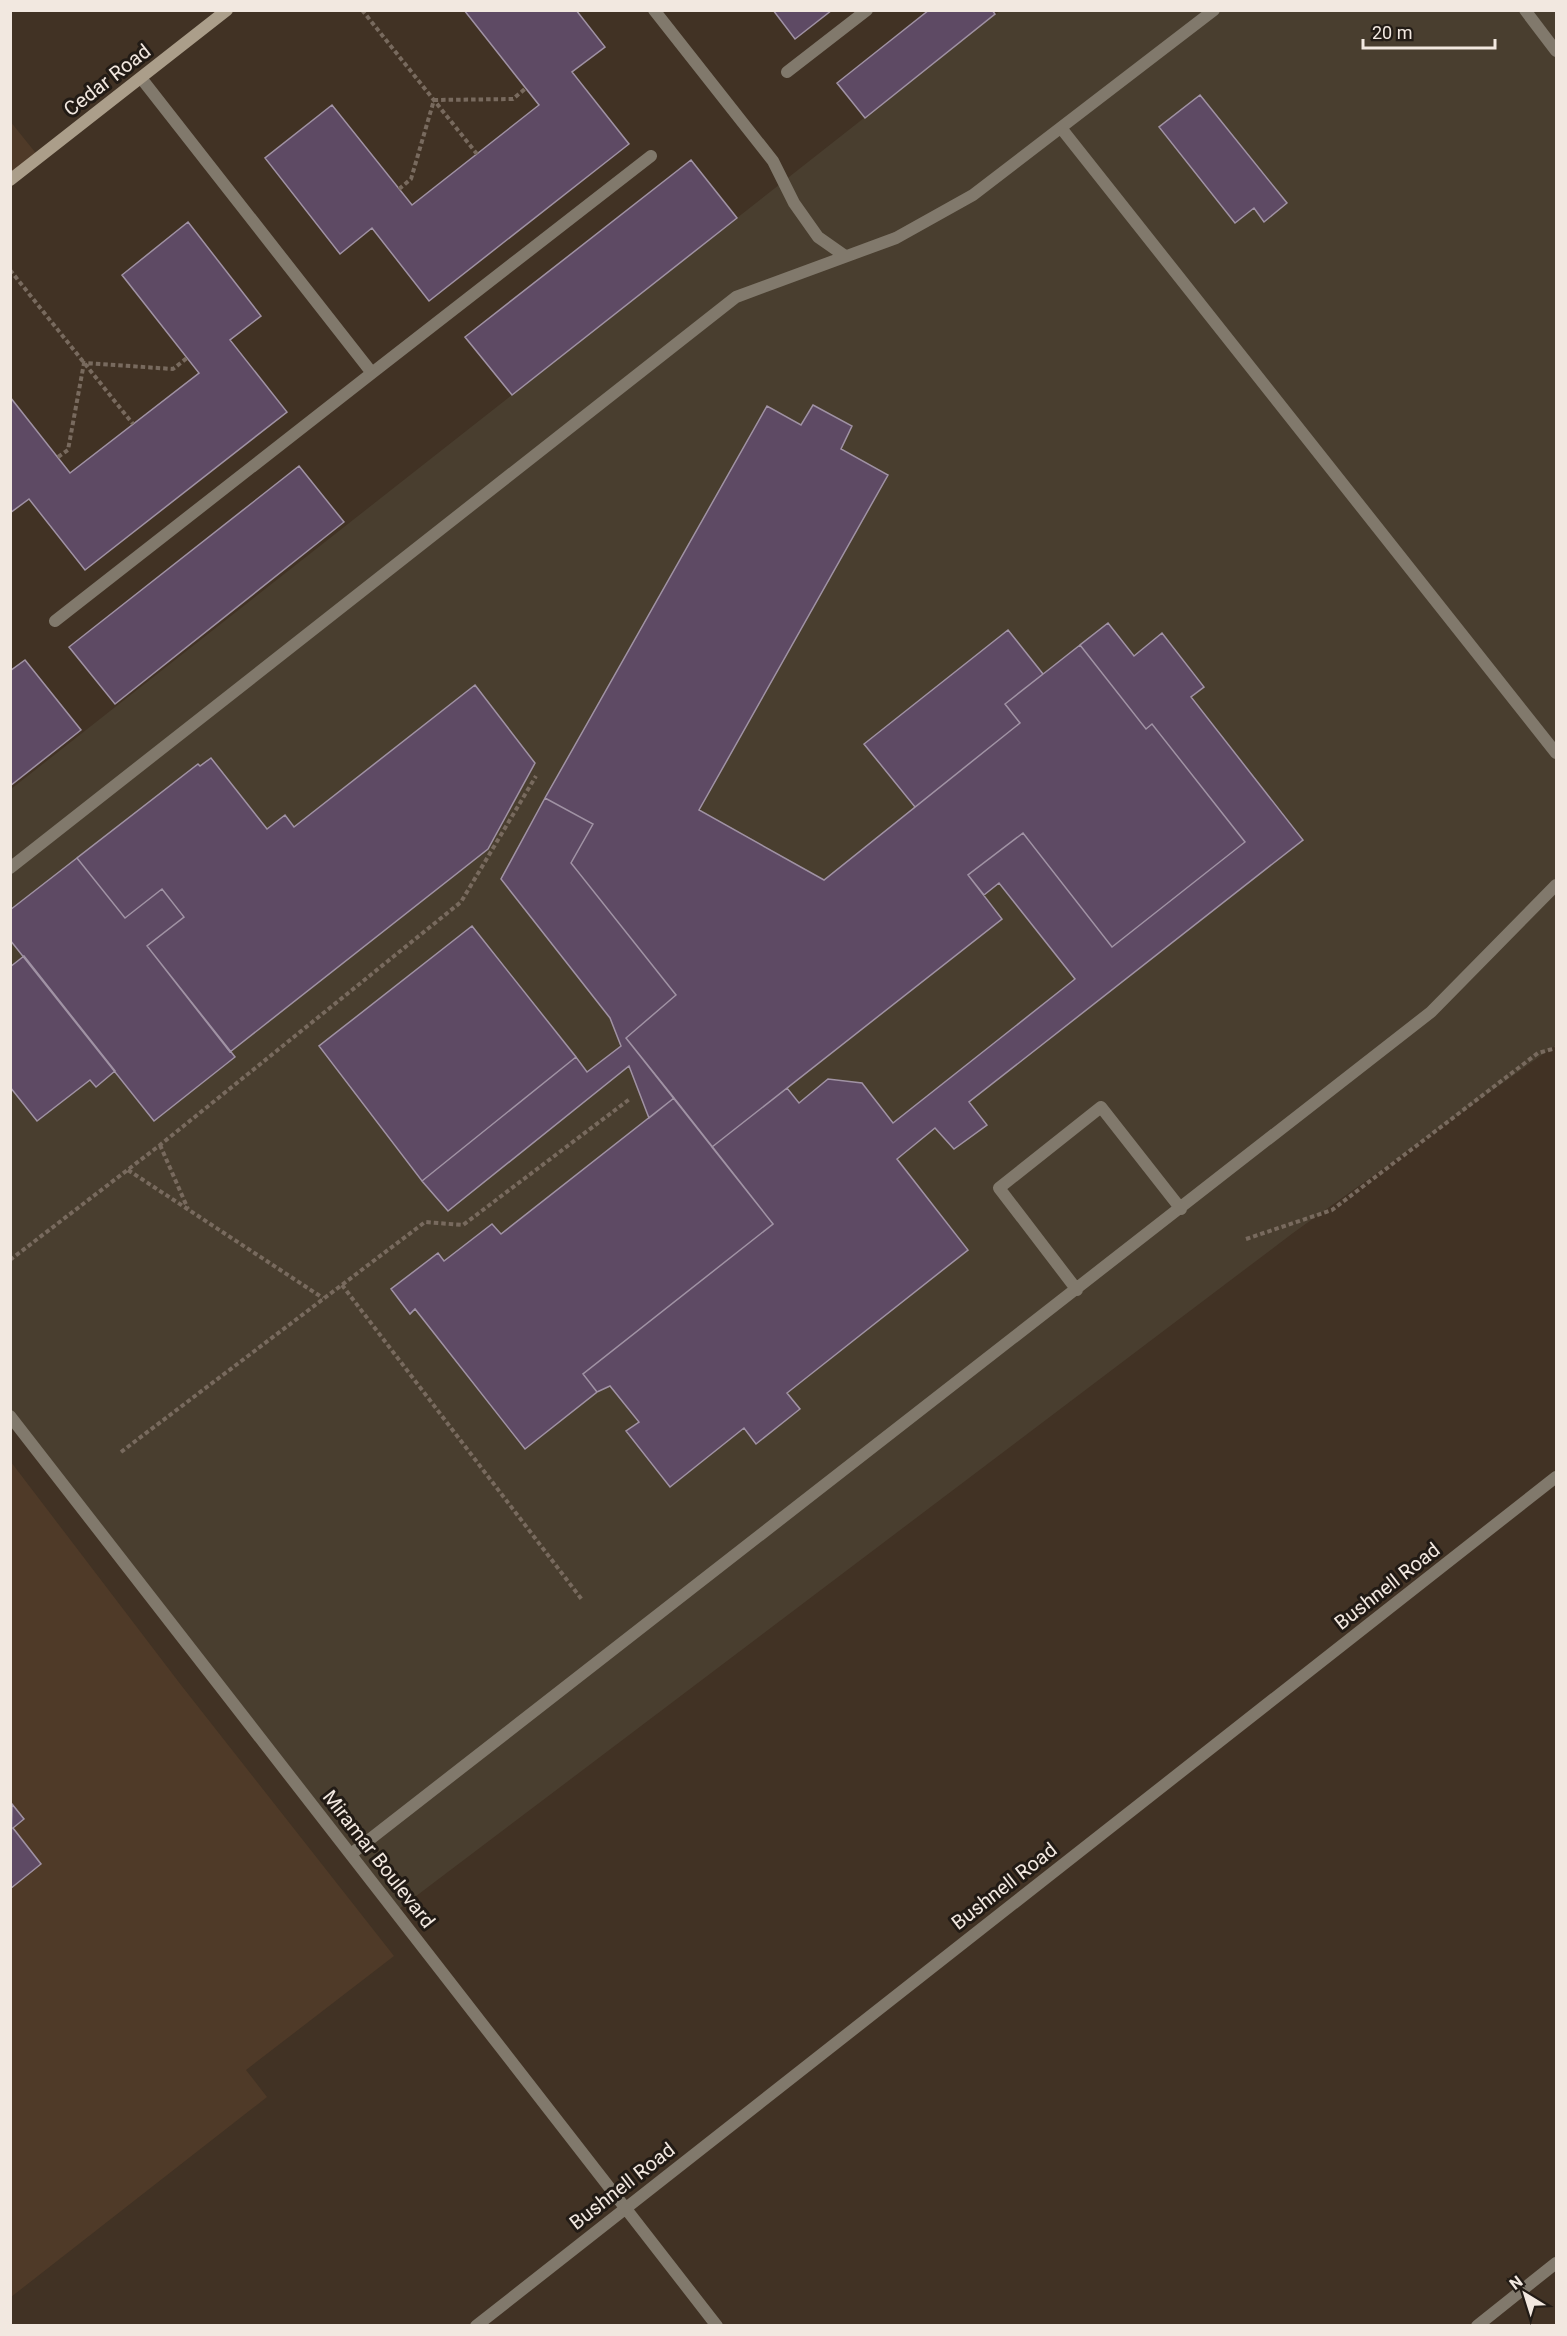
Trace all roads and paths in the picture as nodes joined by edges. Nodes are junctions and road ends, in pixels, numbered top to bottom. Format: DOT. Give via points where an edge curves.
graph roads {
  1 [pos="227,10"];
  2 [pos="362,10"];
  3 [pos="654,10"];
  4 [pos="867,10"];
  5 [pos="1214,10"];
  6 [pos="1525,10"];
  7 [pos="1557,51"];
  8 [pos="787,72"];
  9 [pos="141,78"];
  10 [pos="526,88"];
  11 [pos="434,100"];
  12 [pos="1061,128"];
  13 [pos="477,154"];
  14 [pos="651,156"];
  15 [pos="10,180"];
  16 [pos="399,189"];
  17 [pos="845,256"];
  18 [pos="10,270"];
  19 [pos="187,358"];
  20 [pos="84,363"];
  21 [pos="372,373"];
  22 [pos="133,424"];
  23 [pos="58,458"];
  24 [pos="55,621"];
  25 [pos="1557,753"];
  26 [pos="536,776"];
  27 [pos="10,868"];
  28 [pos="1557,885"];
  29 [pos="1557,1048"];
  30 [pos="631,1098"];
  31 [pos="160,1145"];
  32 [pos="128,1170"];
  33 [pos="1180,1209"];
  34 [pos="189,1210"];
  35 [pos="1246,1239"];
  36 [pos="10,1260"];
  37 [pos="342,1285"];
  38 [pos="1077,1290"];
  39 [pos="323,1298"];
  40 [pos="10,1416"];
  41 [pos="121,1452"];
  42 [pos="1557,1477"];
  43 [pos="583,1601"];
  44 [pos="351,1854"];
  45 [pos="626,2209"];
  46 [pos="1557,2263"];
  47 [pos="476,2325"];
  48 [pos="717,2325"];
  49 [pos="1477,2325"];
  1 -- 9 [label="main road, Cedar Road"];
  2 -- 11 [label="path"];
  3 -- 17 [label="street" via="773,161 794,203 818,237"];
  4 -- 8 [label="street"];
  5 -- 12 [label="street"];
  6 -- 7 [label="street"];
  9 -- 15 [label="main road, Cedar Road"];
  9 -- 21 [label="street"];
  10 -- 11 [label="path" via="513,99"];
  11 -- 13 [label="path"];
  11 -- 16 [label="path" via="411,179"];
  12 -- 17 [label="street" via="935,219"];
  12 -- 25 [label="street"];
  14 -- 21 [label="street"];
  17 -- 27 [label="street" via="736,297"];
  18 -- 20 [label="path"];
  19 -- 20 [label="path" via="173,369"];
  20 -- 22 [label="path"];
  20 -- 23 [label="path" via="68,450"];
  21 -- 24 [label="street"];
  26 -- 31 [label="path" via="461,902"];
  28 -- 33 [label="street" via="1431,1012"];
  29 -- 35 [label="path" via="1538,1053 1332,1210"];
  30 -- 37 [label="path" via="463,1225 425,1222"];
  31 -- 32 [label="path"];
  31 -- 34 [label="path"];
  32 -- 34 [label="path"];
  32 -- 36 [label="path"];
  33 -- 38 [label="street"];
  33 -- 38 [label="street" via="1101,1107 999,1188"];
  34 -- 39 [label="path"];
  37 -- 39 [label="path"];
  37 -- 43 [label="path"];
  38 -- 44 [label="street"];
  39 -- 41 [label="path"];
  40 -- 44 [label="street, Miramar Boulevard"];
  42 -- 45 [label="street, Bushnell Road"];
  44 -- 45 [label="street, Miramar Boulevard"];
  45 -- 47 [label="street, Bushnell Road"];
  45 -- 48 [label="street, Miramar Boulevard"];
  46 -- 49 [label="street"];
}
